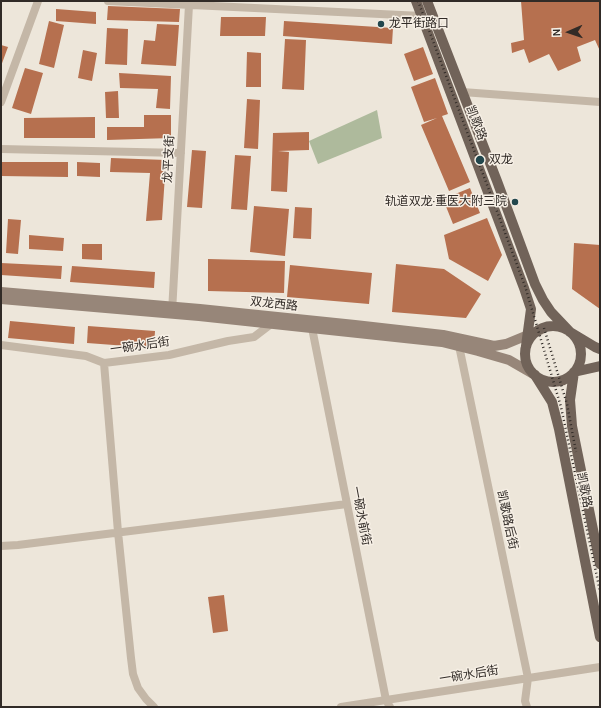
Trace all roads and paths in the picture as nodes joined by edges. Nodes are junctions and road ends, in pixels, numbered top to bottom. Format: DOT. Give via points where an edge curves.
graph roads {
  1 [pos="38,1"];
  2 [pos="108,1"];
  3 [pos="416,1"];
  4 [pos="427,1"];
  5 [pos="189,5"];
  6 [pos="422,16"];
  7 [pos="462,92"];
  8 [pos="1,102"];
  9 [pos="600,102"];
  10 [pos="1,149"];
  11 [pos="181,153"];
  12 [pos="1,292"];
  13 [pos="1,299"];
  14 [pos="172,310"];
  15 [pos="271,324"];
  16 [pos="312,328"];
  17 [pos="540,330"];
  18 [pos="570,332"];
  19 [pos="528,335"];
  20 [pos="458,342"];
  21 [pos="1,345"];
  22 [pos="526,346"];
  23 [pos="600,348"];
  24 [pos="104,362"];
  25 [pos="600,366"];
  26 [pos="574,372"];
  27 [pos="535,375"];
  28 [pos="347,504"];
  29 [pos="118,532"];
  30 [pos="1,546"];
  31 [pos="600,564"];
  32 [pos="600,637"];
  33 [pos="600,667"];
  34 [pos="528,678"];
  35 [pos="388,703"];
  36 [pos="154,707"];
  37 [pos="341,707"];
  38 [pos="527,707"];
  1 -- 8 [label="street"];
  2 -- 5 [label="street"];
  3 -- 6 [label="main road, 凯歌路"];
  4 -- 7 [label="main road, 凯歌路"];
  5 -- 6 [label="street"];
  5 -- 11 [label="street, 龙平支街"];
  6 -- 19 [label="main road, 凯歌路" via="531,309"];
  7 -- 9 [label="street"];
  7 -- 18 [label="main road, 凯歌路" via="535,284 551,312"];
  10 -- 11 [label="street"];
  11 -- 14 [label="street, 龙平支街"];
  12 -- 14 [label="main road, 双龙西路"];
  13 -- 14 [label="main road, 双龙西路"];
  14 -- 15 [label="main road, 双龙西路"];
  14 -- 20 [label="main road, 双龙西路" via="355,325 443,335"];
  15 -- 16 [label="main road, 双龙西路"];
  15 -- 24 [label="street, 一碗水后街" via="254,337 169,354"];
  16 -- 20 [label="main road, 双龙西路"];
  16 -- 28 [label="street, 一碗水前街"];
  17 -- 18 [label="main road" via="555,326"];
  17 -- 19 [label="main road, 双龙西路"];
  17 -- 22 [label="main road"];
  18 -- 23 [label="main road"];
  18 -- 26 [label="main road" via="580,347 581,356"];
  19 -- 20 [label="main road, 双龙西路" via="494,346"];
  19 -- 22 [label="main road, 凯歌路"];
  20 -- 27 [label="main road, 双龙西路" via="509,360"];
  20 -- 34 [label="street, 凯歌路后街"];
  21 -- 24 [label="street" via="86,356"];
  22 -- 27 [label="main road" via="526,362"];
  24 -- 29 [label="street, 一碗水后街"];
  25 -- 26 [label="main road"];
  26 -- 27 [label="main road" via="567,378 551,382"];
  26 -- 31 [label="main road, 凯歌路" via="570,400 572,426"];
  27 -- 32 [label="main road, 凯歌路" via="552,402 559,429"];
  28 -- 29 [label="street"];
  28 -- 35 [label="street, 一碗水前街"];
  29 -- 30 [label="street"];
  29 -- 36 [label="street, 一碗水后街" via="133,674 138,688"];
  33 -- 34 [label="street, 一碗水后街"];
  34 -- 35 [label="street, 一碗水后街"];
  34 -- 38 [label="street, 凯歌路后街" via="525,701"];
  35 -- 37 [label="street, 一碗水后街"];
}
